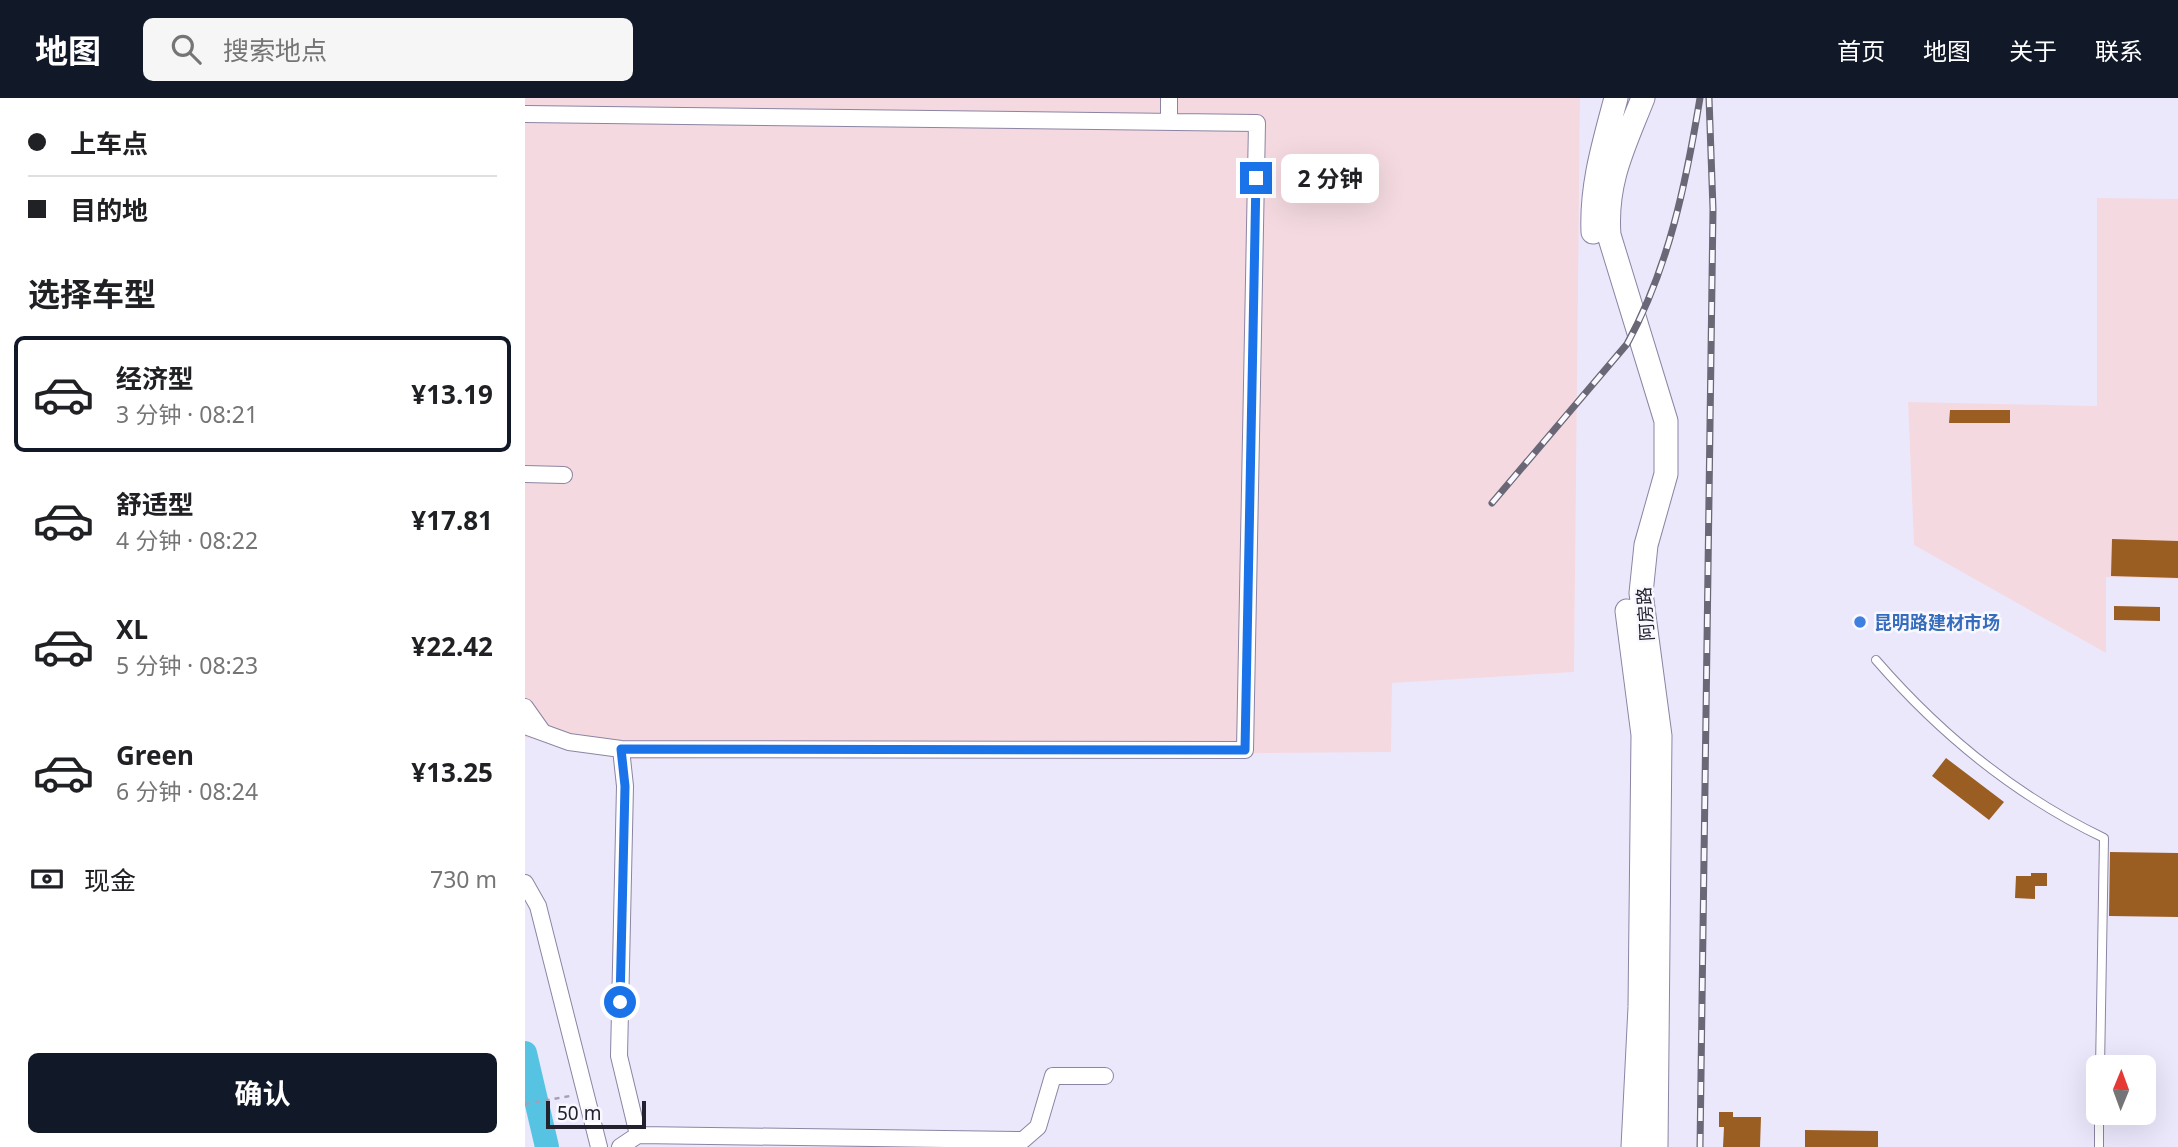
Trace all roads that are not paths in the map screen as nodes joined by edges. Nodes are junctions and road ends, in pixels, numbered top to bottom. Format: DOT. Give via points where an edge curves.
graph roads {
  1 [pos="1170,98"];
  2 [pos="1616,98"];
  3 [pos="1643,98"];
  4 [pos="525,114"];
  5 [pos="1169,122"];
  6 [pos="525,474"];
  7 [pos="564,475"];
  8 [pos="1877,660"];
  9 [pos="525,707"];
  10 [pos="525,726"];
  11 [pos="542,731"];
  12 [pos="621,749"];
  13 [pos="525,883"];
  14 [pos="2100,1055"];
  15 [pos="1105,1076"];
  16 [pos="2099,1125"];
  17 [pos="638,1135"];
  18 [pos="599,1147"];
  19 [pos="620,1147"];
  20 [pos="1633,1147"];
  21 [pos="1656,1147"];
  22 [pos="2099,1147"];
  1 -- 5 [label="street"];
  2 -- 20 [label="main road, 阿房路" via="1591,201 1594,238 1651,425 1654,460 1629,560 1626,605 1643,735 1640,1007"];
  3 -- 21 [label="main road, 阿房路" via="1610,182 1607,209 1609,235 1665,421 1665,474 1646,545 1641,593 1660,736"];
  4 -- 5 [label="street"];
  5 -- 12 [label="street" via="1257,123 1245,750"];
  6 -- 7 [label="street"];
  8 -- 14 [label="lane" via="1960,746 2015,788 2104,838"];
  9 -- 11 [label="street"];
  10 -- 11 [label="street"];
  11 -- 12 [label="street" via="569,742"];
  12 -- 17 [label="street" via="625,786 619,1056"];
  13 -- 18 [label="street" via="538,906"];
  15 -- 17 [label="street" via="1052,1076 1038,1127 1023,1140"];
  16 -- 22 [label="lane"];
  17 -- 19 [label="street"];
}
